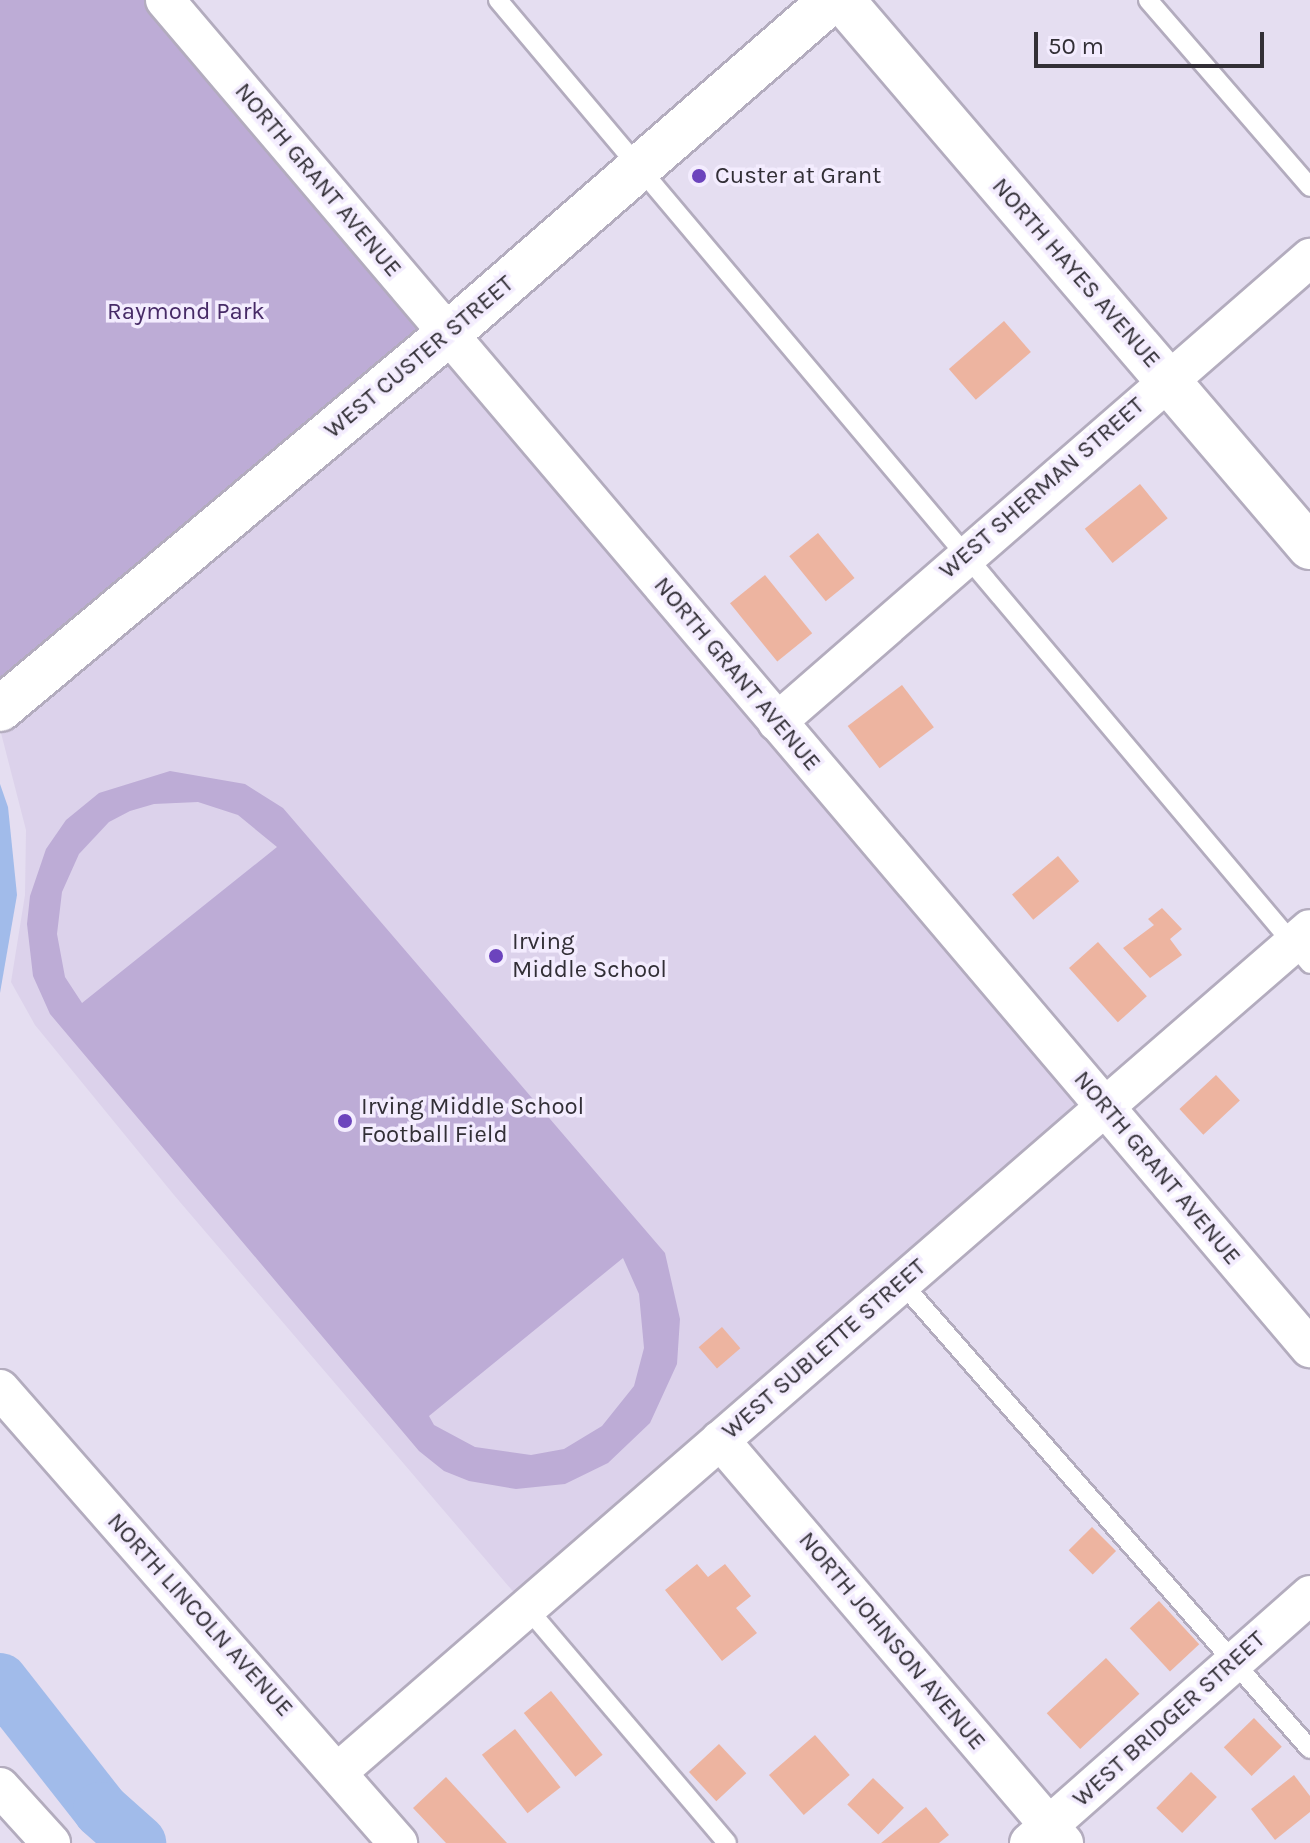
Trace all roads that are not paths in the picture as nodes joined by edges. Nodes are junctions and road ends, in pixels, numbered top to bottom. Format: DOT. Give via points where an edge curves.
graph roads {
  1 [pos="165,0"];
  2 [pos="498,0"];
  3 [pos="832,0"];
  4 [pos="842,0"];
  5 [pos="1148,0"];
  6 [pos="638,169"];
  7 [pos="1310,187"];
  8 [pos="1310,258"];
  9 [pos="448,334"];
  10 [pos="1166,379"];
  11 [pos="1310,547"];
  12 [pos="964,557"];
  13 [pos="8,702"];
  14 [pos="777,722"];
  15 [pos="1304,945"];
  16 [pos="1106,1108"];
  17 [pos="900,1281"];
  18 [pos="1310,1348"];
  19 [pos="0,1389"];
  20 [pos="720,1440"];
  21 [pos="1310,1595"];
  22 [pos="528,1609"];
  23 [pos="1232,1660"];
  24 [pos="1310,1749"];
  25 [pos="339,1771"];
  26 [pos="0,1787"];
  27 [pos="1047,1837"];
  28 [pos="51,1843"];
  29 [pos="398,1843"];
  30 [pos="727,1843"];
  1 -- 9 [label="street, NORTH GRANT AVENUE"];
  2 -- 6 [label="lane"];
  3 -- 6 [label="street, WEST CUSTER STREET"];
  4 -- 10 [label="street, NORTH HAYES AVENUE"];
  5 -- 7 [label="lane"];
  6 -- 9 [label="street, WEST CUSTER STREET"];
  6 -- 12 [label="lane"];
  8 -- 10 [label="street, WEST SHERMAN STREET"];
  9 -- 13 [label="street, WEST CUSTER STREET"];
  9 -- 14 [label="street, NORTH GRANT AVENUE"];
  10 -- 11 [label="street, NORTH HAYES AVENUE"];
  10 -- 12 [label="street, WEST SHERMAN STREET"];
  12 -- 14 [label="street, WEST SHERMAN STREET"];
  12 -- 15 [label="lane"];
  14 -- 16 [label="street, NORTH GRANT AVENUE"];
  15 -- 16 [label="street, WEST SUBLETTE STREET"];
  16 -- 17 [label="street, WEST SUBLETTE STREET"];
  16 -- 18 [label="street, NORTH GRANT AVENUE"];
  17 -- 20 [label="street, WEST SUBLETTE STREET"];
  17 -- 23 [label="lane"];
  19 -- 25 [label="street, NORTH LINCOLN AVENUE"];
  20 -- 22 [label="street, WEST SUBLETTE STREET"];
  20 -- 27 [label="street, NORTH JOHNSON AVENUE"];
  21 -- 23 [label="street, WEST BRIDGER STREET"];
  22 -- 25 [label="street, WEST SUBLETTE STREET"];
  22 -- 30 [label="lane"];
  23 -- 24 [label="lane"];
  23 -- 27 [label="street, WEST BRIDGER STREET"];
  25 -- 29 [label="street, NORTH LINCOLN AVENUE"];
  26 -- 28 [label="street"];
}
